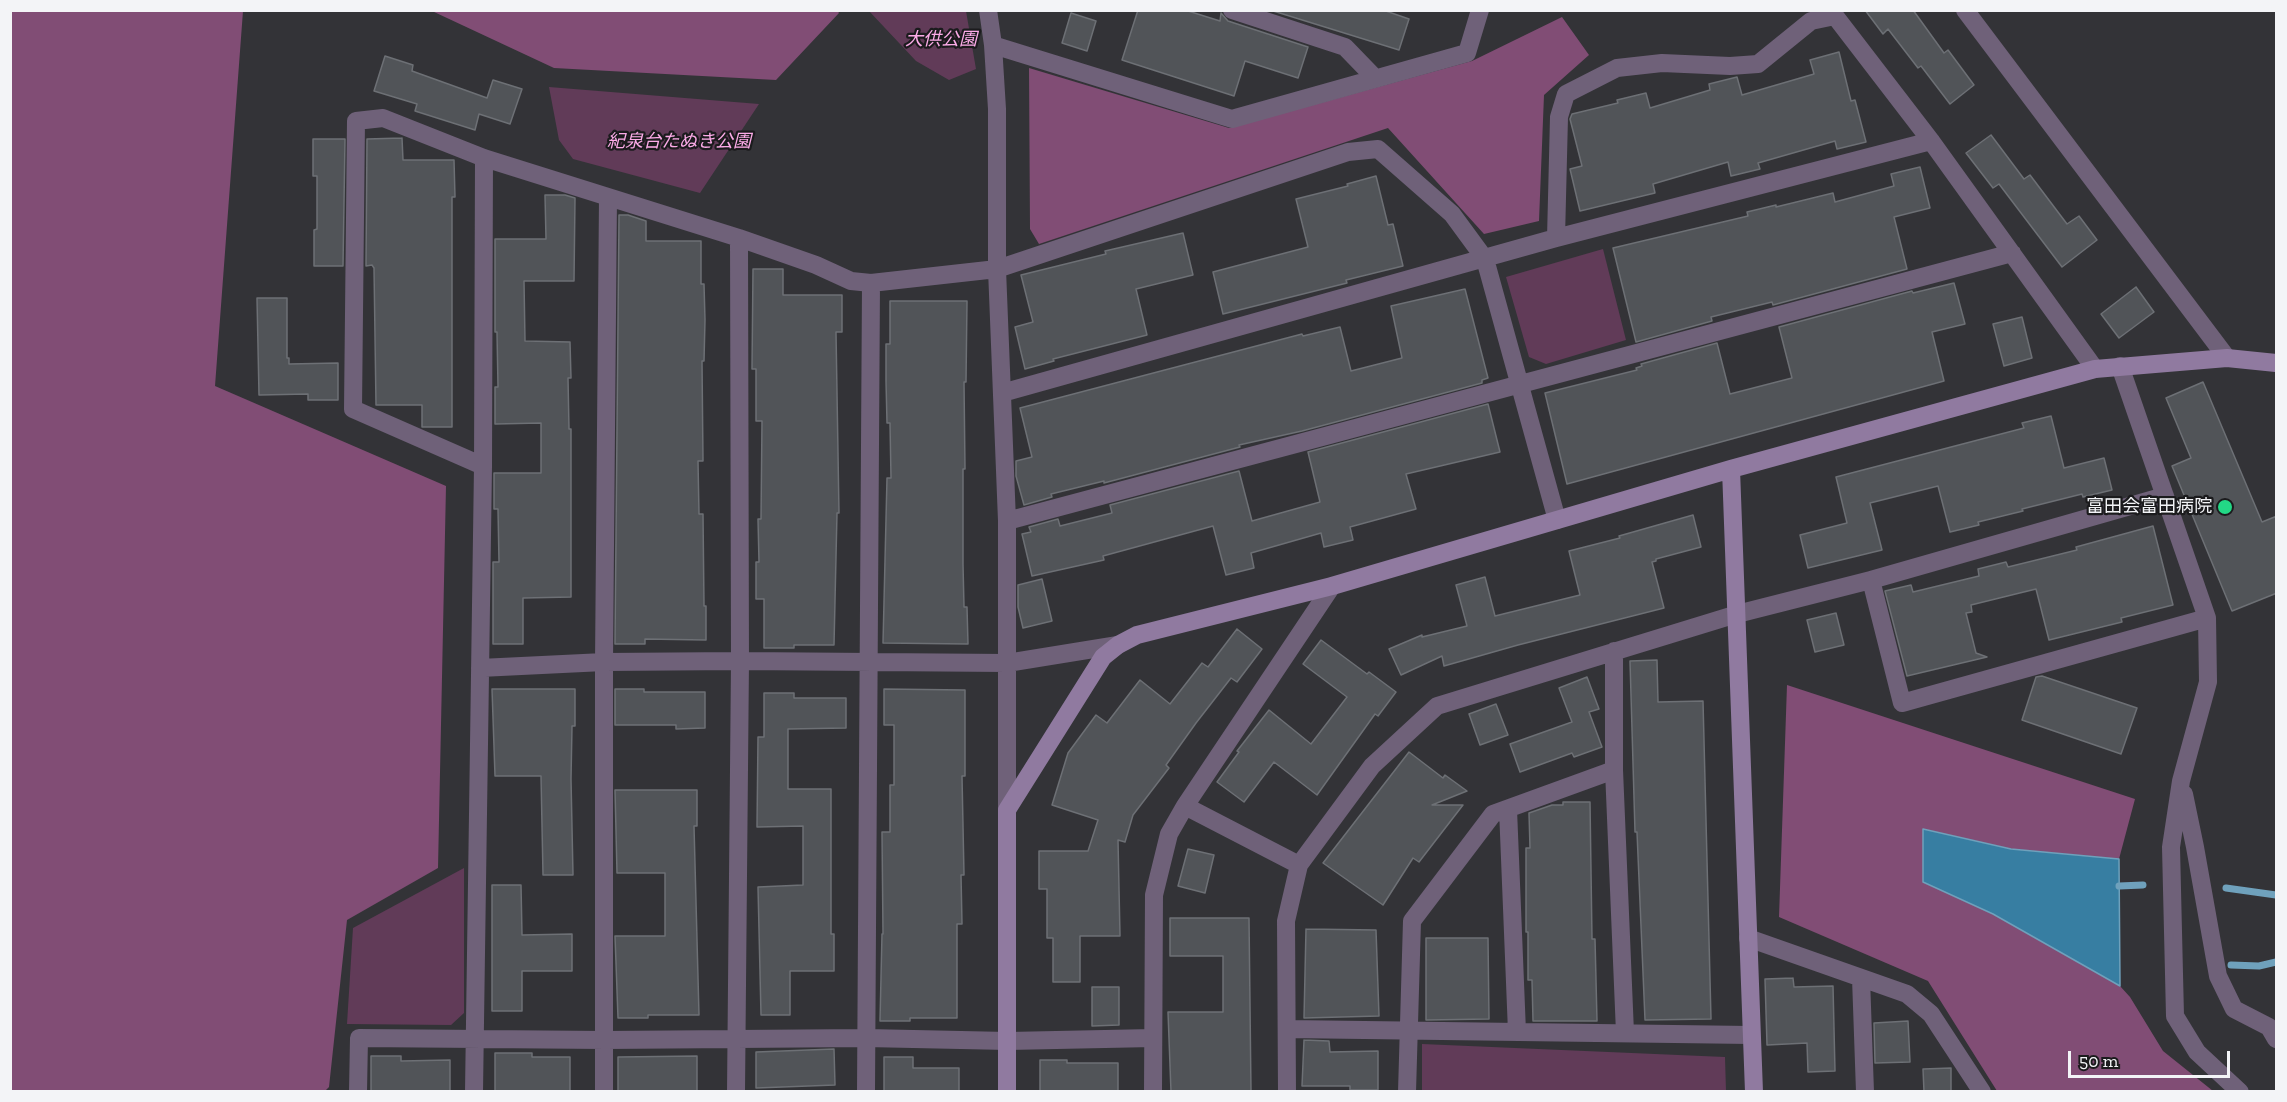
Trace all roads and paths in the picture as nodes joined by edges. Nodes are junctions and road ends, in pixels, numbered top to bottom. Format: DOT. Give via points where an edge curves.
graph roads {
  1 [pos="988,10"];
  2 [pos="1232,10"];
  3 [pos="1480,10"];
  4 [pos="1965,10"];
  5 [pos="993,45"];
  6 [pos="1375,78"];
  7 [pos="1931,141"];
  8 [pos="484,158"];
  9 [pos="608,197"];
  10 [pos="739,238"];
  11 [pos="1556,238"];
  12 [pos="2012,253"];
  13 [pos="1485,259"];
  14 [pos="997,269"];
  15 [pos="871,283"];
  16 [pos="2227,358"];
  17 [pos="2277,363"];
  18 [pos="2120,366"];
  19 [pos="2094,369"];
  20 [pos="1519,384"];
  21 [pos="1002,393"];
  22 [pos="483,466"];
  23 [pos="1731,469"];
  24 [pos="2164,496"];
  25 [pos="1557,520"];
  26 [pos="1007,521"];
  27 [pos="1871,580"];
  28 [pos="1332,586"];
  29 [pos="1737,614"];
  30 [pos="2208,618"];
  31 [pos="1118,645"];
  32 [pos="1614,651"];
  33 [pos="740,661"];
  34 [pos="869,661"];
  35 [pos="604,662"];
  36 [pos="1007,663"];
  37 [pos="480,669"];
  38 [pos="1614,770"];
  39 [pos="2181,781"];
  40 [pos="1185,806"];
  41 [pos="1508,809"];
  42 [pos="1007,810"];
  43 [pos="1299,865"];
  44 [pos="1748,938"];
  45 [pos="1861,978"];
  46 [pos="1287,1029"];
  47 [pos="1407,1031"];
  48 [pos="1517,1032"];
  49 [pos="1625,1034"];
  50 [pos="1751,1035"];
  51 [pos="475,1038"];
  52 [pos="737,1038"];
  53 [pos="866,1038"];
  54 [pos="1153,1038"];
  55 [pos="2277,1039"];
  56 [pos="605,1040"];
  57 [pos="1008,1041"];
  58 [pos="358,1092"];
  59 [pos="474,1092"];
  60 [pos="604,1092"];
  61 [pos="736,1092"];
  62 [pos="866,1092"];
  63 [pos="1007,1092"];
  64 [pos="1153,1092"];
  65 [pos="1287,1092"];
  66 [pos="1407,1092"];
  67 [pos="1754,1092"];
  68 [pos="1865,1092"];
  69 [pos="1982,1092"];
  70 [pos="2240,1092"];
  1 -- 5 [label="street"];
  2 -- 6 [label="street" via="1345,47"];
  3 -- 6 [label="street" via="1467,53"];
  4 -- 16 [label="street"];
  5 -- 6 [label="street" via="1232,119"];
  5 -- 14 [label="street"];
  7 -- 11 [label="street"];
  7 -- 11 [label="street" via="1835,16 1811,21 1758,64 1662,63 1617,68 1566,94 1559,117"];
  7 -- 12 [label="street"];
  8 -- 9 [label="street"];
  8 -- 22 [label="street"];
  8 -- 22 [label="street" via="383,118 356,121 353,409"];
  9 -- 10 [label="street"];
  9 -- 35 [label="street"];
  10 -- 15 [label="street" via="851,281"];
  10 -- 33 [label="street"];
  11 -- 13 [label="street"];
  12 -- 19 [label="street"];
  12 -- 20 [label="street"];
  13 -- 14 [label="street" via="1452,214 1378,149 1348,152"];
  13 -- 20 [label="street"];
  13 -- 21 [label="street"];
  14 -- 15 [label="street"];
  14 -- 21 [label="street"];
  15 -- 34 [label="street"];
  16 -- 17 [label="street"];
  16 -- 18 [label="street"];
  18 -- 19 [label="street"];
  18 -- 24 [label="street"];
  19 -- 23 [label="street"];
  20 -- 25 [label="street"];
  20 -- 26 [label="street"];
  21 -- 26 [label="street"];
  22 -- 37 [label="street"];
  23 -- 25 [label="street"];
  23 -- 29 [label="street"];
  24 -- 27 [label="street"];
  24 -- 30 [label="street"];
  25 -- 28 [label="street"];
  26 -- 36 [label="street"];
  27 -- 29 [label="street"];
  27 -- 30 [label="street" via="1902,703"];
  28 -- 31 [label="street" via="1137,635"];
  28 -- 40 [label="street"];
  29 -- 32 [label="street"];
  29 -- 44 [label="street"];
  30 -- 39 [label="street" via="2208,682"];
  31 -- 36 [label="street"];
  31 -- 42 [label="street" via="1103,657"];
  32 -- 38 [label="street"];
  32 -- 43 [label="street" via="1437,706 1372,766"];
  33 -- 34 [label="street"];
  33 -- 35 [label="street"];
  33 -- 52 [label="street"];
  34 -- 36 [label="street"];
  34 -- 53 [label="street"];
  35 -- 37 [label="street"];
  35 -- 56 [label="street"];
  36 -- 42 [label="street"];
  37 -- 51 [label="street"];
  38 -- 41 [label="street"];
  38 -- 49 [label="street"];
  39 -- 55 [label="street" via="2218,976 2234,1009 2269,1027"];
  39 -- 70 [label="street" via="2171,847 2175,1016 2197,1052"];
  40 -- 43 [label="street"];
  40 -- 54 [label="street" via="1168,834 1154,895"];
  41 -- 47 [label="street" via="1493,814 1412,921"];
  41 -- 48 [label="street"];
  42 -- 57 [label="street"];
  43 -- 46 [label="street" via="1286,921"];
  44 -- 45 [label="street"];
  44 -- 50 [label="street"];
  45 -- 68 [label="street"];
  45 -- 69 [label="street" via="1907,994 1931,1014"];
  46 -- 47 [label="street"];
  46 -- 65 [label="street"];
  47 -- 48 [label="street"];
  47 -- 66 [label="street"];
  48 -- 49 [label="street"];
  49 -- 50 [label="street"];
  50 -- 67 [label="street"];
  51 -- 56 [label="street"];
  51 -- 58 [label="street" via="359,1038"];
  51 -- 59 [label="street"];
  52 -- 53 [label="street"];
  52 -- 56 [label="street"];
  52 -- 61 [label="street"];
  53 -- 57 [label="street"];
  53 -- 62 [label="street"];
  54 -- 57 [label="street"];
  54 -- 64 [label="street"];
  56 -- 60 [label="street"];
  57 -- 63 [label="street"];
}
